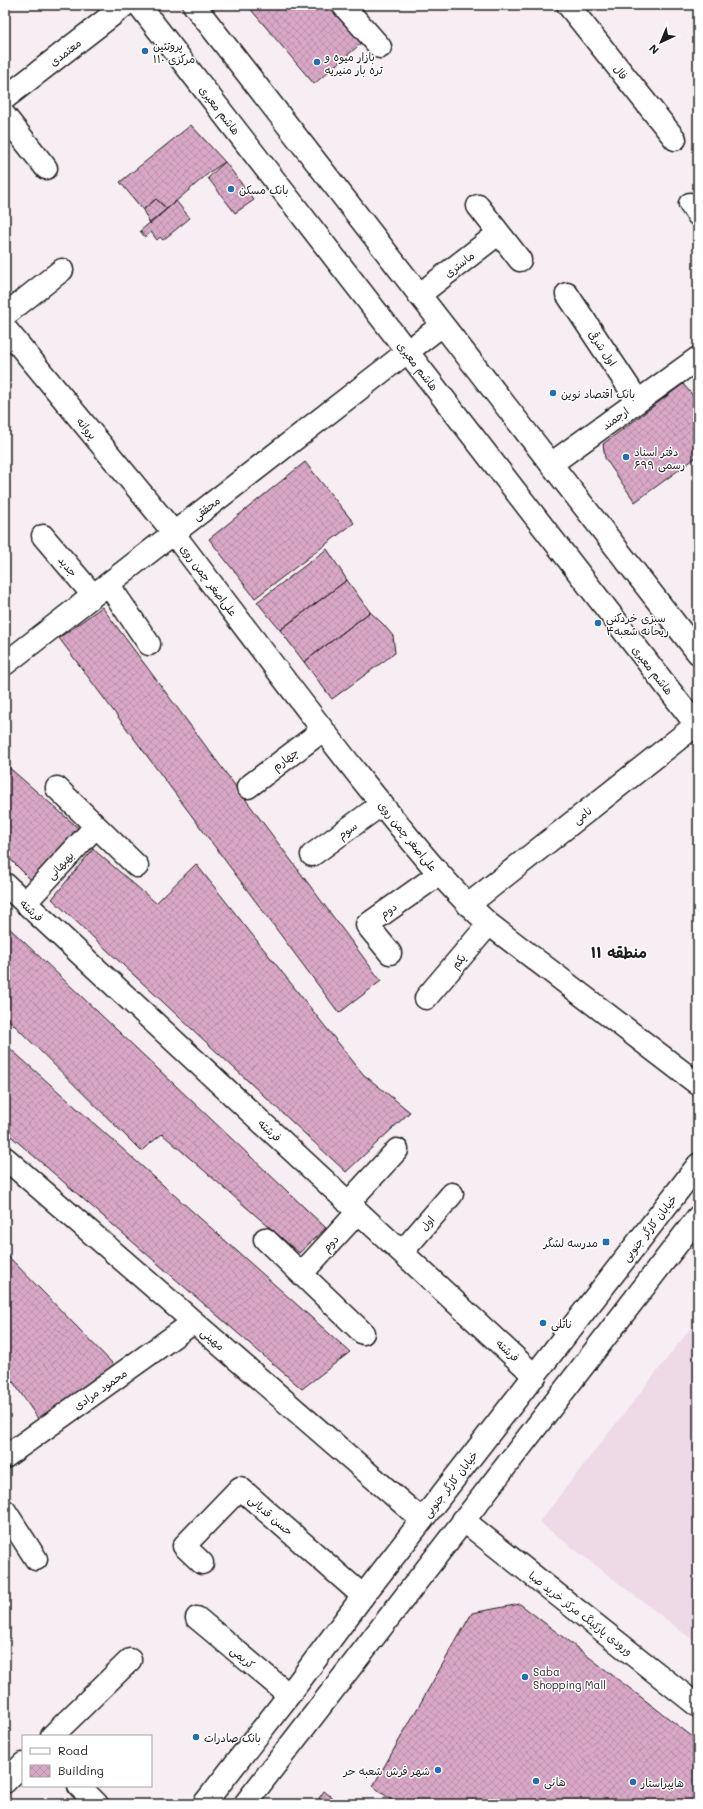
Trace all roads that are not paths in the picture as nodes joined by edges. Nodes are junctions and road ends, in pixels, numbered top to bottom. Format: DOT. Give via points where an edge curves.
graph roads {
  1 [pos="125,5"];
  2 [pos="138,5"];
  3 [pos="194,5"];
  4 [pos="343,5"];
  5 [pos="568,5"];
  6 [pos="380,47"];
  7 [pos="5,98"];
  8 [pos="5,116"];
  9 [pos="675,138"];
  10 [pos="46,168"];
  11 [pos="478,206"];
  12 [pos="499,233"];
  13 [pos="520,260"];
  14 [pos="62,270"];
  15 [pos="567,294"];
  16 [pos="419,295"];
  17 [pos="442,325"];
  18 [pos="6,327"];
  19 [pos="407,352"];
  20 [pos="698,358"];
  21 [pos="638,401"];
  22 [pos="551,464"];
  23 [pos="172,531"];
  24 [pos="44,536"];
  25 [pos="101,590"];
  26 [pos="149,644"];
  27 [pos="698,653"];
  28 [pos="5,664"];
  29 [pos="697,726"];
  30 [pos="323,730"];
  31 [pos="248,787"];
  32 [pos="57,788"];
  33 [pos="382,804"];
  34 [pos="95,827"];
  35 [pos="312,855"];
  36 [pos="137,866"];
  37 [pos="439,874"];
  38 [pos="5,884"];
  39 [pos="25,903"];
  40 [pos="468,905"];
  41 [pos="489,924"];
  42 [pos="390,953"];
  43 [pos="426,998"];
  44 [pos="698,1084"];
  45 [pos="396,1150"];
  46 [pos="5,1158"];
  47 [pos="698,1165"];
  48 [pos="452,1194"];
  49 [pos="353,1207"];
  50 [pos="698,1217"];
  51 [pos="265,1239"];
  52 [pos="402,1252"];
  53 [pos="302,1273"];
  54 [pos="194,1322"];
  55 [pos="363,1333"];
  56 [pos="535,1376"];
  57 [pos="5,1457"];
  58 [pos="5,1511"];
  59 [pos="467,1515"];
  60 [pos="422,1520"];
  61 [pos="36,1559"];
  62 [pos="202,1563"];
  63 [pos="363,1596"];
  64 [pos="197,1618"];
  65 [pos="130,1660"];
  66 [pos="698,1690"];
  67 [pos="289,1695"];
  68 [pos="698,1706"];
  69 [pos="53,1735"];
  70 [pos="22,1765"];
  71 [pos="5,1782"];
  72 [pos="80,1787"];
  73 [pos="97,1804"];
  74 [pos="204,1804"];
  75 [pos="245,1804"];
  1 -- 7 [label="street, معتمدی"];
  2 -- 19 [label="street, هاشم معیری"];
  3 -- 16 [label="street"];
  4 -- 6 [label="street"];
  5 -- 9 [label="street, فال"];
  8 -- 10 [label="street"];
  11 -- 12 [label="street"];
  12 -- 13 [label="street"];
  12 -- 16 [label="street, ماستری"];
  14 -- 18 [label="street"];
  15 -- 21 [label="street, اول شرقی"];
  16 -- 17 [label="street"];
  17 -- 19 [label="street, محققی"];
  17 -- 22 [label="street"];
  18 -- 23 [label="street, پروانه"];
  19 -- 23 [label="street, محققی"];
  19 -- 29 [label="street, هاشم معیری"];
  20 -- 21 [label="street, ارجمند"];
  21 -- 22 [label="street, ارجمند"];
  22 -- 27 [label="street"];
  23 -- 25 [label="street, محققی"];
  23 -- 30 [label="street, علی‌اصغر چمن روی"];
  24 -- 25 [label="street, جدید"];
  25 -- 26 [label="street, جدید"];
  25 -- 28 [label="street, محققی"];
  29 -- 40 [label="street, نامی"];
  30 -- 31 [label="street, چهارم"];
  30 -- 33 [label="street, علی‌اصغر چمن روی"];
  32 -- 34 [label="street"];
  33 -- 35 [label="street, سوم"];
  33 -- 37 [label="street, علی‌اصغر چمن روی"];
  34 -- 36 [label="street"];
  34 -- 39 [label="street, بهبهانی"];
  37 -- 40 [label="street, علی‌اصغر چمن روی"];
  37 -- 42 [label="street, دوم" via="367,925"];
  38 -- 39 [label="street, فرشته"];
  39 -- 49 [label="street, فرشته"];
  40 -- 41 [label="street, علی‌اصغر چمن روی"];
  41 -- 43 [label="street, یکم"];
  41 -- 44 [label="street, علی‌اصغر چمن روی"];
  45 -- 49 [label="street"];
  46 -- 54 [label="street, مهینی"];
  47 -- 56 [label="street, خیابان کارگر جنوبی"];
  48 -- 52 [label="street, اول"];
  49 -- 52 [label="street, فرشته"];
  49 -- 53 [label="street, دوم"];
  50 -- 59 [label="street"];
  51 -- 53 [label="street"];
  52 -- 56 [label="street, فرشته"];
  53 -- 55 [label="street"];
  54 -- 57 [label="street, محمود مرادی"];
  54 -- 60 [label="street, مهینی"];
  56 -- 60 [label="street, خیابان کارگر جنوبی"];
  58 -- 61 [label="street"];
  59 -- 66 [label="street"];
  59 -- 68 [label="street, ورودی پارکینگ مرکز خرید صبا"];
  59 -- 75 [label="street"];
  60 -- 63 [label="street, خیابان کارگر جنوبی"];
  62 -- 63 [label="street, حسن قدیانی" via="184,1546 240,1488"];
  63 -- 67 [label="street, خیابان کارگر جنوبی"];
  64 -- 67 [label="street, کریمی"];
  65 -- 69 [label="street"];
  67 -- 74 [label="street, خیابان کارگر جنوبی"];
  70 -- 71 [label="street"];
  72 -- 73 [label="street"];
}
